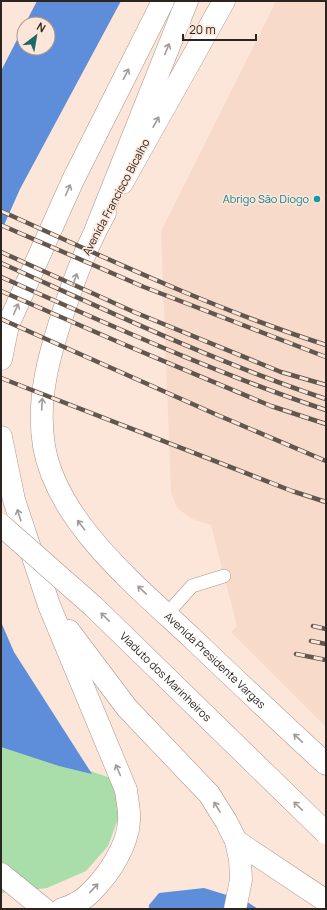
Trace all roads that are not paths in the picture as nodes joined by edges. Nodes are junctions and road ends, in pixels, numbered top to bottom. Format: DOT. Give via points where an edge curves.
graph roads {
  1 [pos="163,1"];
  2 [pos="187,1"];
  3 [pos="224,1"];
  4 [pos="96,229"];
  5 [pos="3,337"];
  6 [pos="1,359"];
  7 [pos="1,437"];
  8 [pos="1,525"];
  9 [pos="106,556"];
  10 [pos="224,576"];
  11 [pos="49,605"];
  12 [pos="167,614"];
  13 [pos="326,764"];
  14 [pos="326,833"];
  15 [pos="236,840"];
  16 [pos="1,874"];
  17 [pos="237,901"];
  18 [pos="326,901"];
  19 [pos="44,909"];
  20 [pos="62,909"];
  5 -- 1 [label="main road, one-way" via="73,180"];
  4 -- 2 [label="main road, one-way"];
  4 -- 3 [label="main road, Avenida Francisco Bicalho, one-way"];
  9 -- 4 [label="main road, Avenida Francisco Bicalho, one-way" via="70,510 60,490 44,448 42,425 43,387 56,334 77,273"];
  5 -- 6 [label="main road"];
  11 -- 7 [label="main road, one-way" via="14,500"];
  14 -- 8 [label="main road, Viaduto dos Marinheiros, one-way, bridge" via="94,607"];
  12 -- 9 [label="main road, Avenida Presidente Vargas, one-way"];
  10 -- 12 [label="lane" via="192,586"];
  15 -- 11 [label="main road, one-way" via="209,794 127,708"];
  20 -- 11 [label="main road, one-way" via="93,891 112,866 126,839 129,821 126,790"];
  13 -- 12 [label="main road, Avenida Presidente Vargas, one-way"];
  15 -- 17 [label="main road" via="241,880"];
  15 -- 18 [label="main road"];
  16 -- 19 [label="main road"];
}
